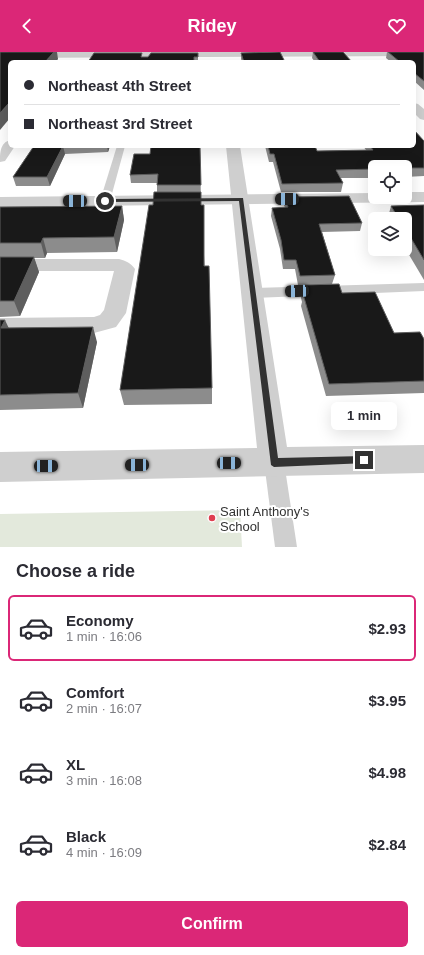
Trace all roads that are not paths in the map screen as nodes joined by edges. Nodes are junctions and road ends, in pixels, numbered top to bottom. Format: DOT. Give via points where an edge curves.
graph roads {
  1 [pos="361,53"];
  2 [pos="424,53"];
  3 [pos="0,56"];
  4 [pos="74,56"];
  5 [pos="147,56"];
  6 [pos="221,56"];
  7 [pos="416,108"];
  8 [pos="424,116"];
  9 [pos="8,147"];
  10 [pos="120,148"];
  11 [pos="233,148"];
  12 [pos="0,158"];
  13 [pos="424,197"];
  14 [pos="241,199"];
  15 [pos="105,201"];
  16 [pos="0,202"];
  17 [pos="0,265"];
  18 [pos="424,287"];
  19 [pos="253,293"];
  20 [pos="0,326"];
  21 [pos="424,459"];
  22 [pos="274,462"];
  23 [pos="0,467"];
  24 [pos="286,547"];
  1 -- 2 [label="street"];
  1 -- 6 [label="street"];
  3 -- 4 [label="street"];
  4 -- 5 [label="street"];
  5 -- 6 [label="street"];
  7 -- 8 [label="street"];
  9 -- 12 [label="street"];
  10 -- 15 [label="lane"];
  11 -- 14 [label="street"];
  13 -- 14 [label="street"];
  14 -- 15 [label="street"];
  14 -- 19 [label="street"];
  15 -- 16 [label="street"];
  17 -- 20 [label="street" via="118,264 125,270 115,313 108,321 94,325"];
  18 -- 19 [label="lane"];
  19 -- 22 [label="street"];
  21 -- 22 [label="street"];
  22 -- 23 [label="street"];
  22 -- 24 [label="lane"];
}
